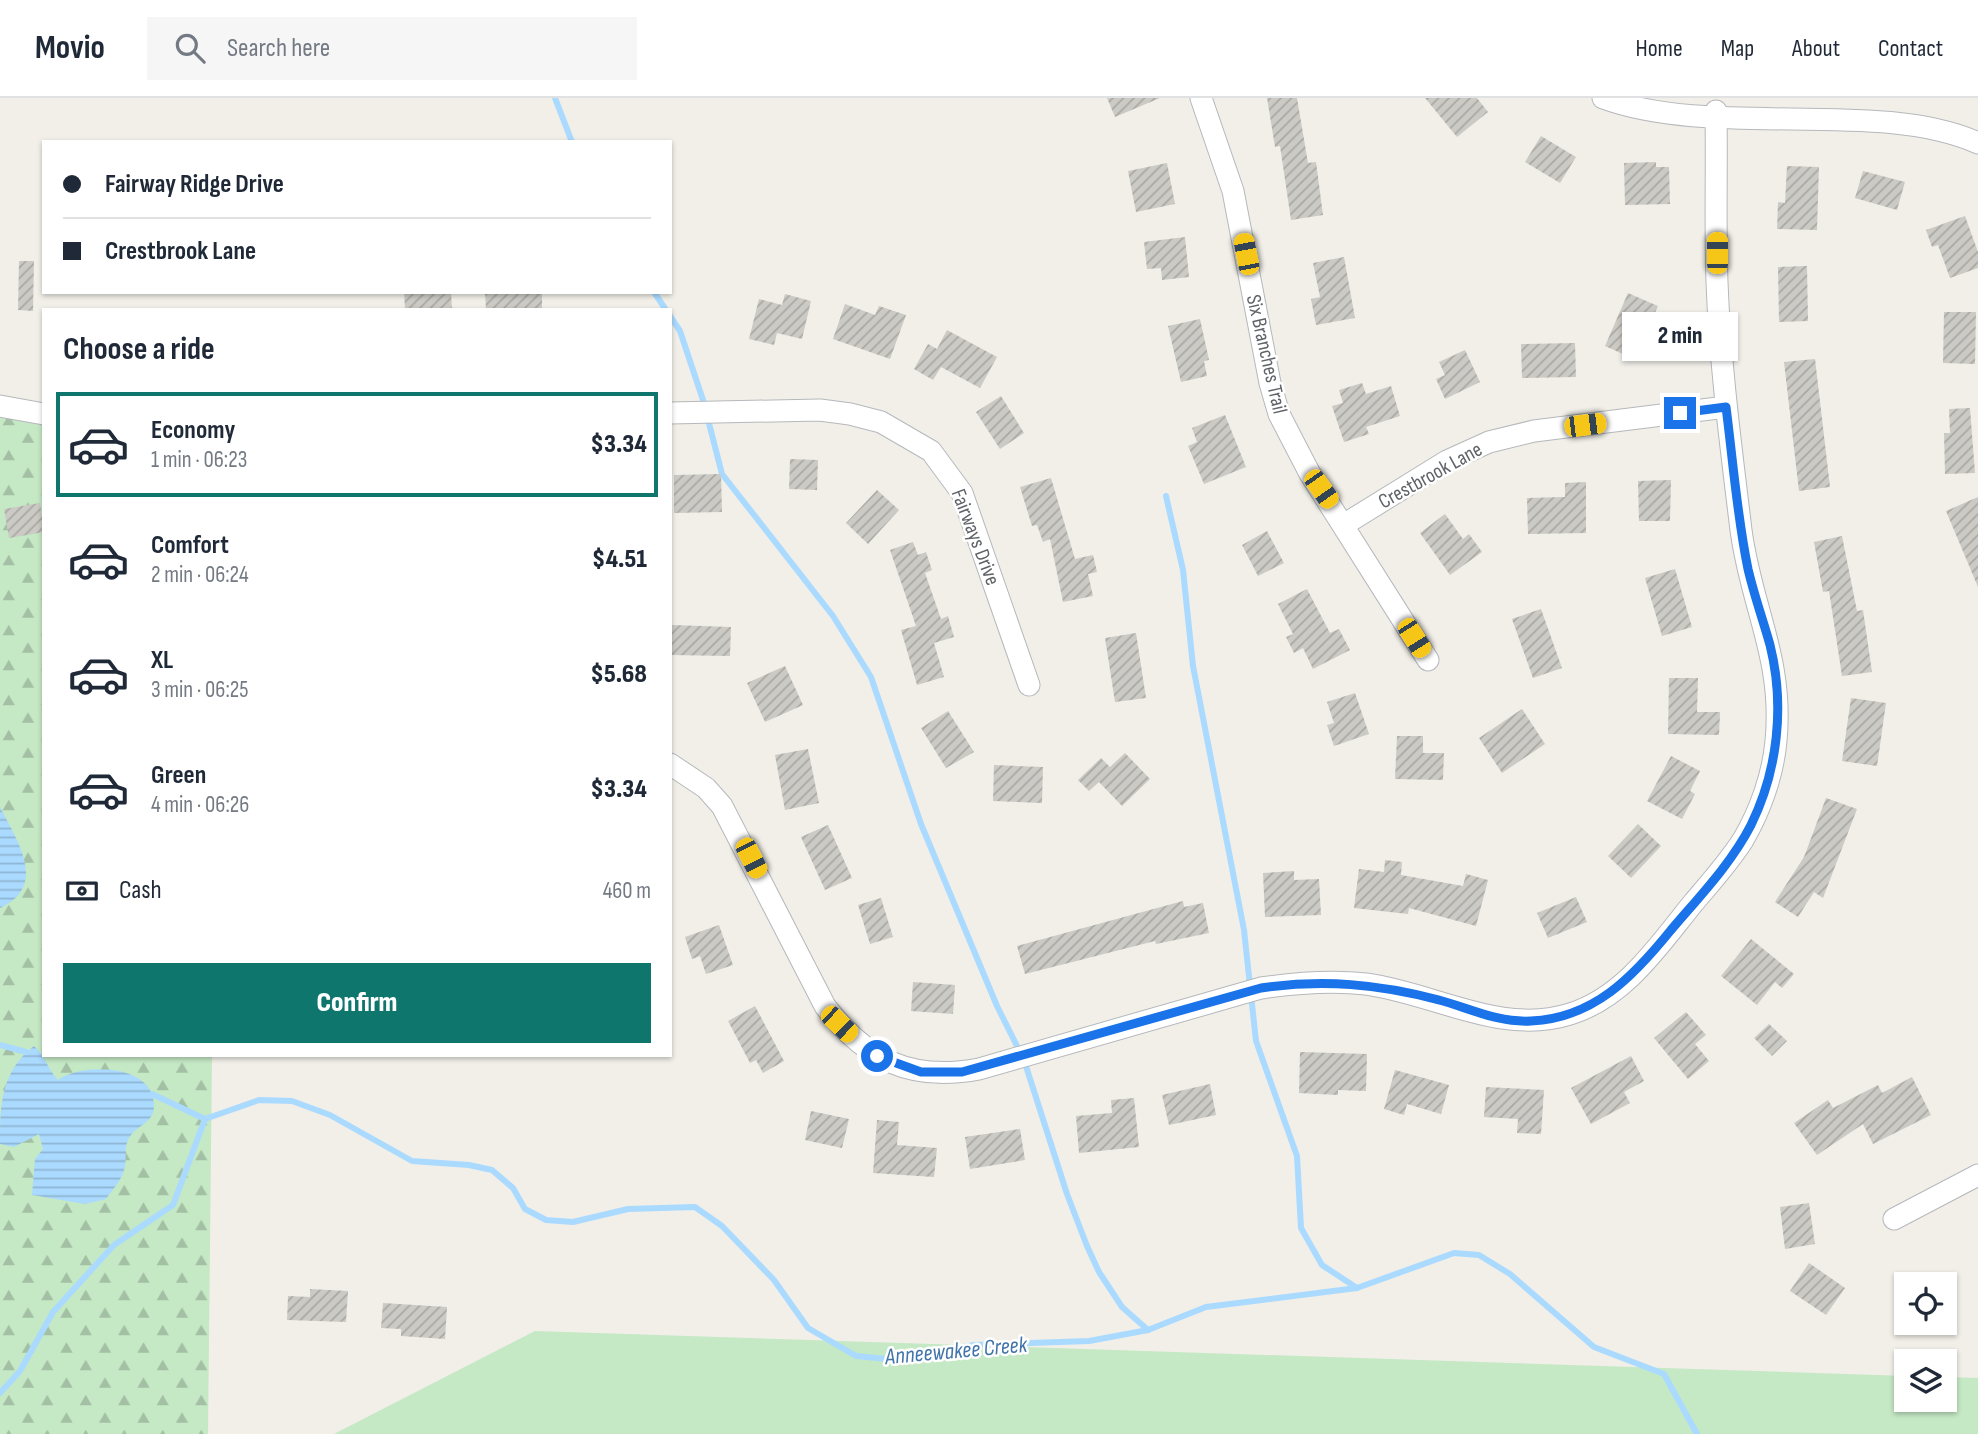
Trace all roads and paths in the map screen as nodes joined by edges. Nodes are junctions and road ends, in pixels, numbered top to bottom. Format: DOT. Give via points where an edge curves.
graph roads {
  1 [pos="1201,98"];
  2 [pos="1603,98"];
  3 [pos="1716,111"];
  4 [pos="1978,143"];
  5 [pos="0,406"];
  6 [pos="1726,407"];
  7 [pos="672,413"];
  8 [pos="42,414"];
  9 [pos="1345,524"];
  10 [pos="1428,660"];
  11 [pos="1029,685"];
  12 [pos="672,765"];
  13 [pos="1978,1175"];
  14 [pos="1894,1219"];
  1 -- 9 [label="street, Six Branches Trail" via="1233,191 1279,414 1309,472"];
  2 -- 3 [label="street" via="1646,109"];
  3 -- 4 [label="street" via="1895,113 1937,122"];
  3 -- 6 [label="street" via="1717,280"];
  5 -- 8 [label="street"];
  6 -- 9 [label="street, Crestbrook Lane" via="1534,430 1489,442 1447,461"];
  6 -- 12 [label="street" via="1746,559 1776,671 1776,742 1770,775 1742,841 1647,960 1594,1005 1570,1014 1508,1020 1364,984 1290,984 1261,988 979,1069 921,1072 877,1056 839,1024 825,1006 722,806 706,788"];
  7 -- 11 [label="street, Fairways Drive" via="820,410 850,414 881,422 931,452 962,493"];
  9 -- 10 [label="street, Six Branches Trail"];
  13 -- 14 [label="street"];
}
